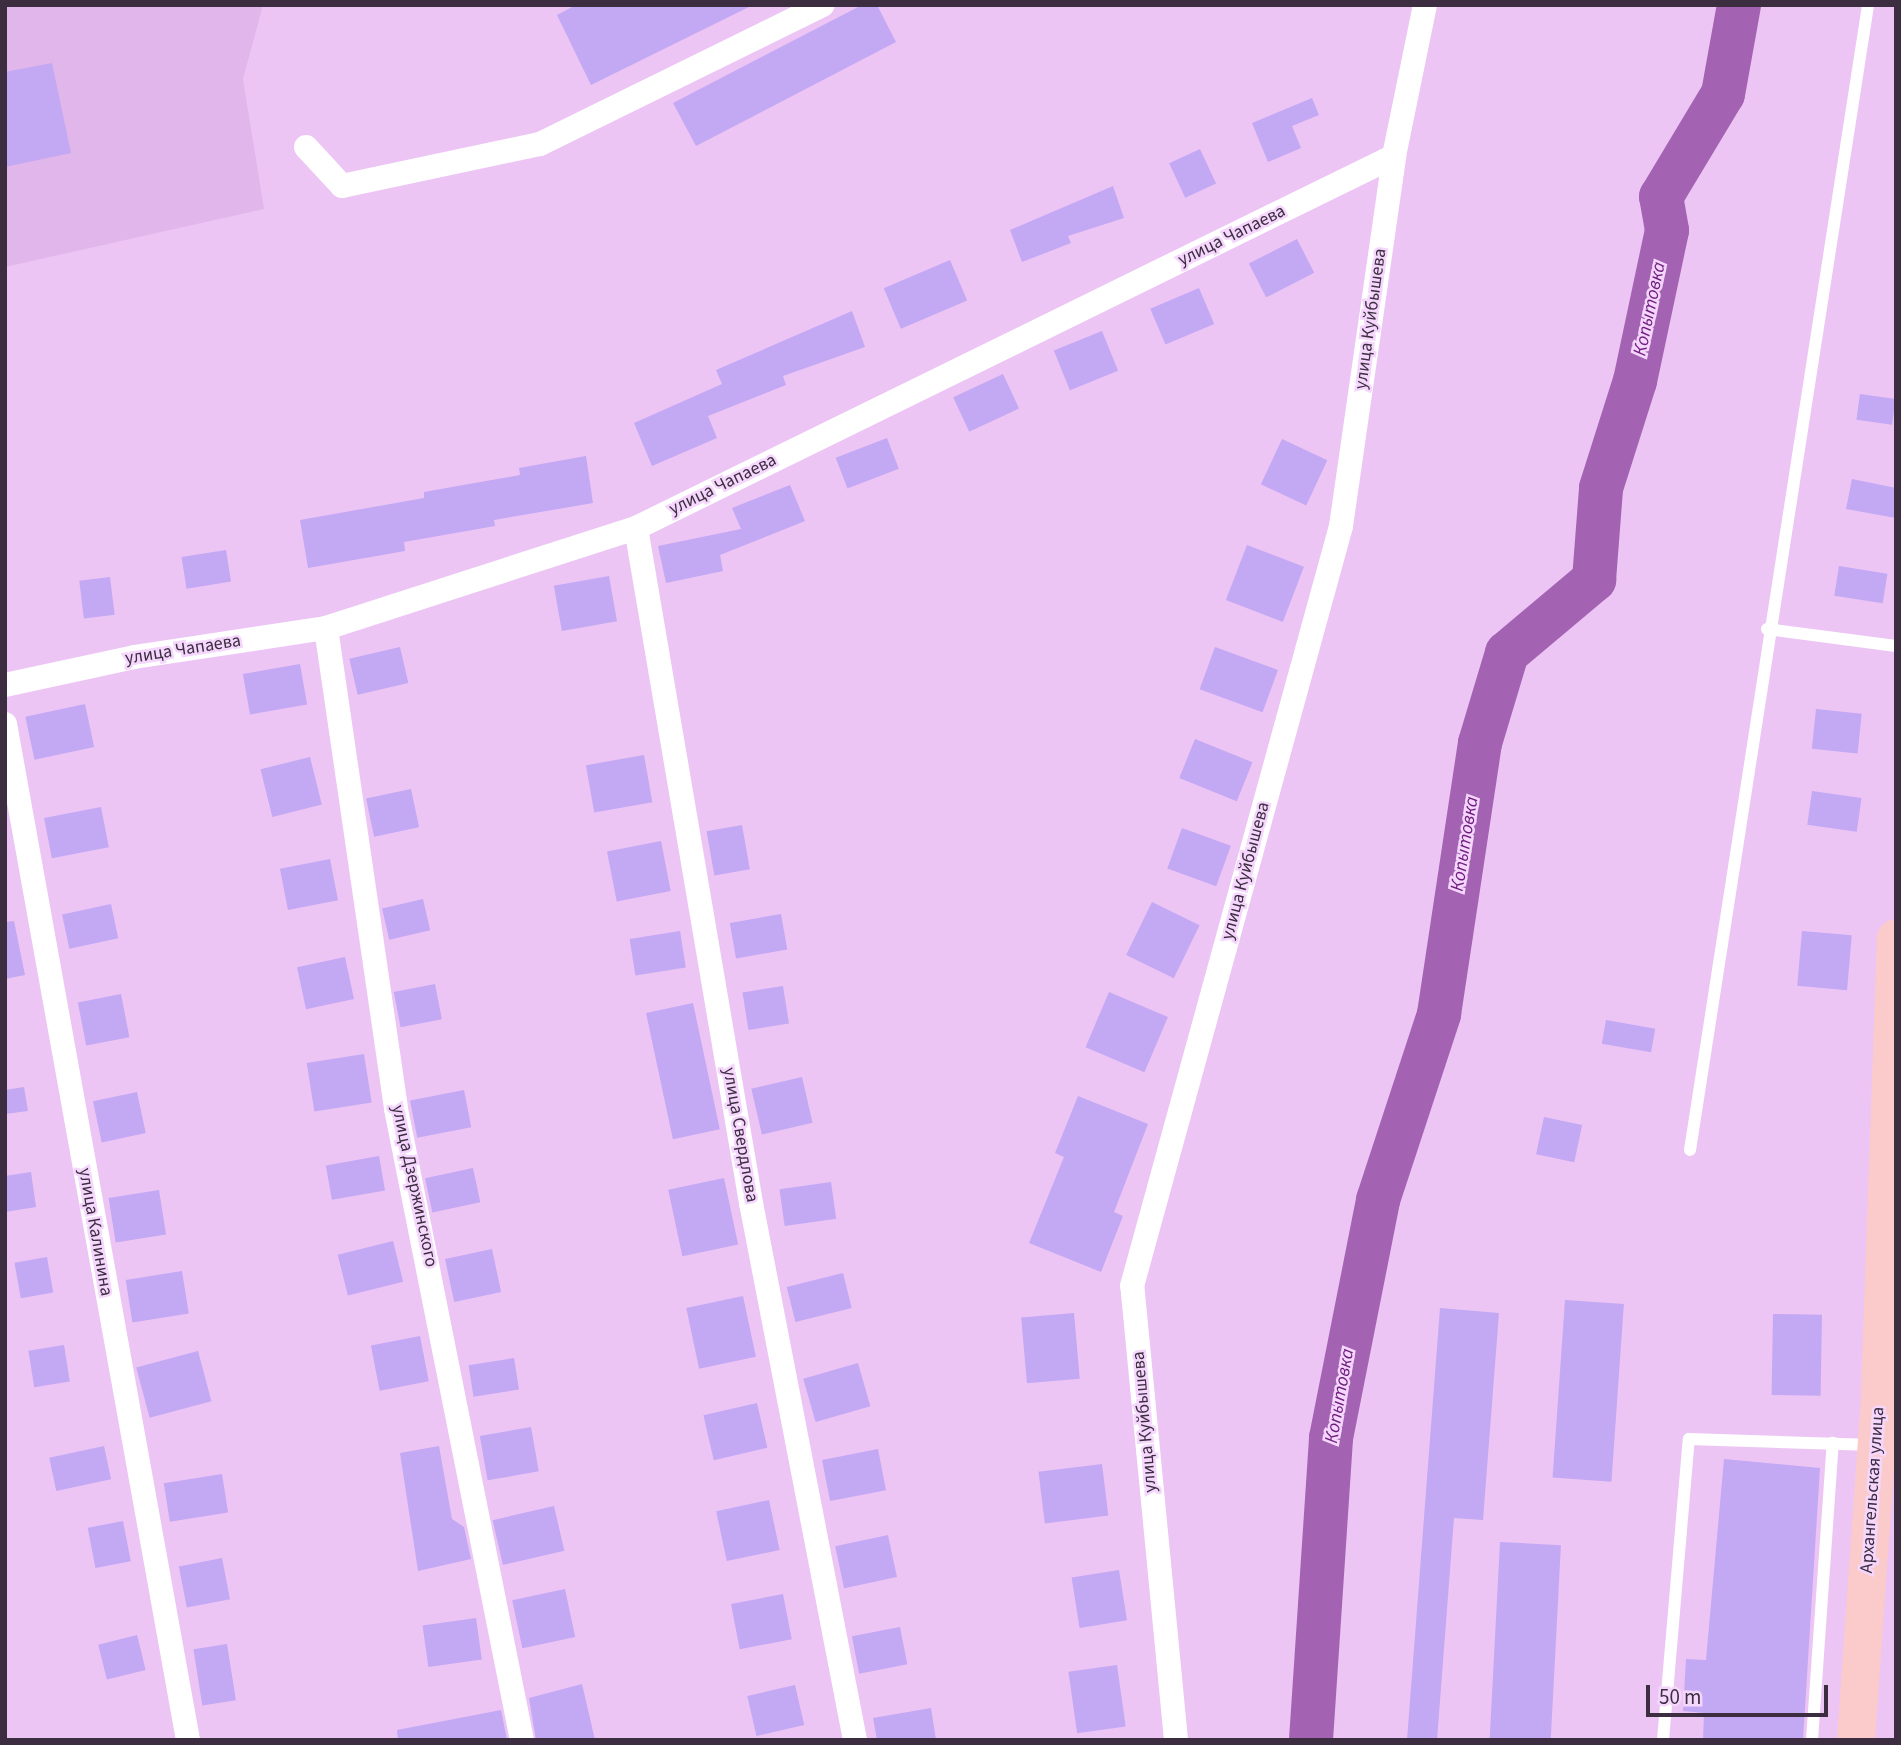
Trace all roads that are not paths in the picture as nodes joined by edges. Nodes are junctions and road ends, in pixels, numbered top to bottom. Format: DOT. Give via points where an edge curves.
graph roads {
  1 [pos="823,5"];
  2 [pos="1425,5"];
  3 [pos="1868,5"];
  4 [pos="306,147"];
  5 [pos="1394,156"];
  6 [pos="636,527"];
  7 [pos="326,628"];
  8 [pos="1768,629"];
  9 [pos="1896,646"];
  10 [pos="5,685"];
  11 [pos="5,724"];
  12 [pos="1896,939"];
  13 [pos="1690,1150"];
  14 [pos="1894,1155"];
  15 [pos="1833,1443"];
  16 [pos="1877,1445"];
  17 [pos="187,1740"];
  18 [pos="522,1740"];
  19 [pos="855,1740"];
  20 [pos="1176,1740"];
  21 [pos="1663,1740"];
  22 [pos="1812,1740"];
  23 [pos="1856,1740"];
  1 -- 4 [label="street" via="540,144 342,186"];
  2 -- 5 [label="street, улица Куйбышева"];
  3 -- 8 [label="lane"];
  5 -- 6 [label="street, улица Чапаева"];
  5 -- 20 [label="street, улица Куйбышева" via="1340,527 1132,1286"];
  6 -- 7 [label="street, улица Чапаева"];
  6 -- 19 [label="street, улица Свердлова" via="751,1203"];
  7 -- 10 [label="street, улица Чапаева" via="134,657"];
  7 -- 18 [label="street, улица Дзержинского" via="397,1109"];
  8 -- 9 [label="lane"];
  8 -- 13 [label="lane"];
  11 -- 17 [label="street, улица Калинина"];
  12 -- 14 [label="main road, Архангельская улица"];
  14 -- 16 [label="main road, Архангельская улица"];
  15 -- 16 [label="lane"];
  15 -- 21 [label="lane" via="1689,1439"];
  15 -- 22 [label="lane"];
  16 -- 23 [label="main road, Архангельская улица"];
}
